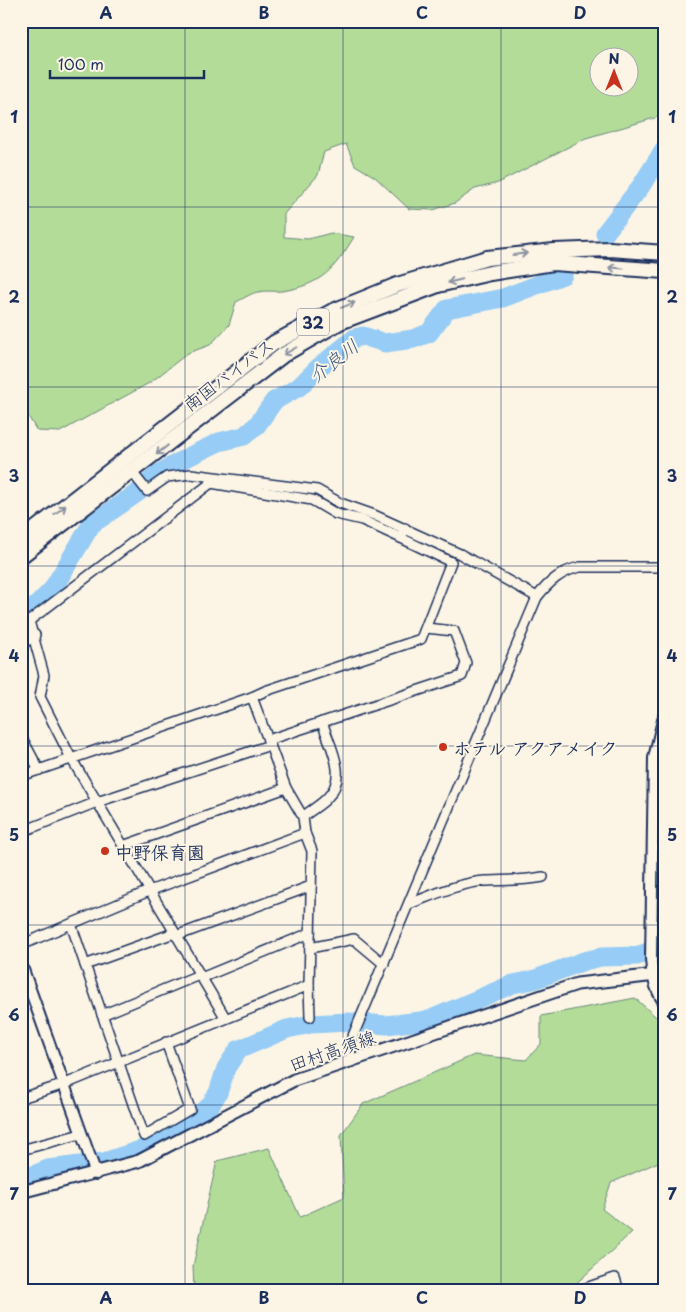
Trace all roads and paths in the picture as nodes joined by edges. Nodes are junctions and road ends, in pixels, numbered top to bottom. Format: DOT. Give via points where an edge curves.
graph roads {
  1 [pos="665,253"];
  2 [pos="665,271"];
  3 [pos="132,472"];
  4 [pos="405,528"];
  5 [pos="401,538"];
  6 [pos="21,540"];
  7 [pos="21,556"];
  8 [pos="665,567"];
  9 [pos="537,597"];
  10 [pos="426,628"];
  11 [pos="35,635"];
  12 [pos="21,645"];
  13 [pos="252,697"];
  14 [pos="665,712"];
  15 [pos="322,722"];
  16 [pos="21,736"];
  17 [pos="269,742"];
  18 [pos="71,758"];
  19 [pos="39,770"];
  20 [pos="21,776"];
  21 [pos="286,788"];
  22 [pos="97,802"];
  23 [pos="303,817"];
  24 [pos="21,832"];
  25 [pos="305,834"];
  26 [pos="123,846"];
  27 [pos="543,877"];
  28 [pos="311,886"];
  29 [pos="149,891"];
  30 [pos="409,904"];
  31 [pos="71,924"];
  32 [pos="310,933"];
  33 [pos="175,934"];
  34 [pos="21,945"];
  35 [pos="310,948"];
  36 [pos="21,964"];
  37 [pos="384,964"];
  38 [pos="85,966"];
  39 [pos="659,974"];
  40 [pos="200,976"];
  41 [pos="309,985"];
  42 [pos="665,1003"];
  43 [pos="102,1015"];
  44 [pos="224,1017"];
  45 [pos="310,1017"];
  46 [pos="166,1042"];
  47 [pos="118,1062"];
  48 [pos="351,1062"];
  49 [pos="65,1084"];
  50 [pos="21,1098"];
  51 [pos="81,1134"];
  52 [pos="21,1150"];
  53 [pos="94,1168"];
  54 [pos="21,1192"];
  55 [pos="577,1291"];
  56 [pos="619,1291"];
  6 -- 1 [label="highway, 南国バイパス / 32, one-way" via="274,343 333,311 397,285 487,258 600,249"];
  2 -- 3 [label="highway, 南国バイパス / 32, one-way" via="553,263 490,272 400,298 340,322 283,355"];
  3 -- 4 [label="street" via="147,491 167,477 191,474 317,490 340,503"];
  3 -- 7 [label="highway, 南国バイパス / 32"];
  4 -- 5 [label="street"];
  4 -- 9 [label="street" via="478,563"];
  5 -- 10 [label="street" via="451,562"];
  5 -- 11 [label="street" via="362,520 336,514 312,500 211,483 30,620"];
  8 -- 9 [label="street" via="580,567 569,570"];
  9 -- 30 [label="street"];
  10 -- 13 [label="street" via="422,639"];
  10 -- 15 [label="street" via="454,631 466,663 462,676"];
  11 -- 12 [label="street"];
  11 -- 18 [label="street" via="44,675 40,697"];
  13 -- 17 [label="street"];
  13 -- 18 [label="street"];
  14 -- 39 [label="street" via="654,758 651,959"];
  15 -- 17 [label="street"];
  15 -- 23 [label="street" via="339,774 328,798"];
  16 -- 19 [label="street"];
  17 -- 21 [label="street"];
  17 -- 22 [label="street"];
  18 -- 19 [label="street"];
  18 -- 22 [label="street"];
  19 -- 20 [label="street"];
  21 -- 23 [label="street"];
  21 -- 26 [label="street"];
  22 -- 24 [label="street"];
  22 -- 26 [label="street"];
  23 -- 25 [label="street"];
  25 -- 28 [label="street" via="312,851"];
  25 -- 29 [label="street"];
  26 -- 29 [label="street"];
  27 -- 30 [label="street" via="525,881 483,881"];
  28 -- 32 [label="street"];
  28 -- 33 [label="street"];
  29 -- 31 [label="street"];
  29 -- 33 [label="street"];
  30 -- 37 [label="street"];
  31 -- 34 [label="street"];
  31 -- 38 [label="street"];
  32 -- 35 [label="street"];
  32 -- 40 [label="street"];
  33 -- 38 [label="street"];
  33 -- 40 [label="street"];
  35 -- 37 [label="street" via="354,940"];
  35 -- 41 [label="street"];
  36 -- 49 [label="street"];
  37 -- 48 [label="street" via="349,1046"];
  38 -- 43 [label="street"];
  39 -- 42 [label="street" via="660,997"];
  39 -- 48 [label="main road, 田村高須線" via="577,984"];
  40 -- 43 [label="street"];
  40 -- 44 [label="street"];
  41 -- 44 [label="street"];
  41 -- 45 [label="street"];
  43 -- 47 [label="street"];
  44 -- 46 [label="street"];
  46 -- 47 [label="street"];
  46 -- 47 [label="street" via="190,1109 144,1136"];
  47 -- 49 [label="street"];
  48 -- 53 [label="main road, 田村高須線" via="294,1080 139,1161"];
  49 -- 50 [label="street"];
  49 -- 51 [label="street"];
  51 -- 52 [label="street"];
  51 -- 53 [label="street"];
  53 -- 54 [label="main road, 田村高須線"];
  55 -- 56 [label="street" via="614,1278"];
}
